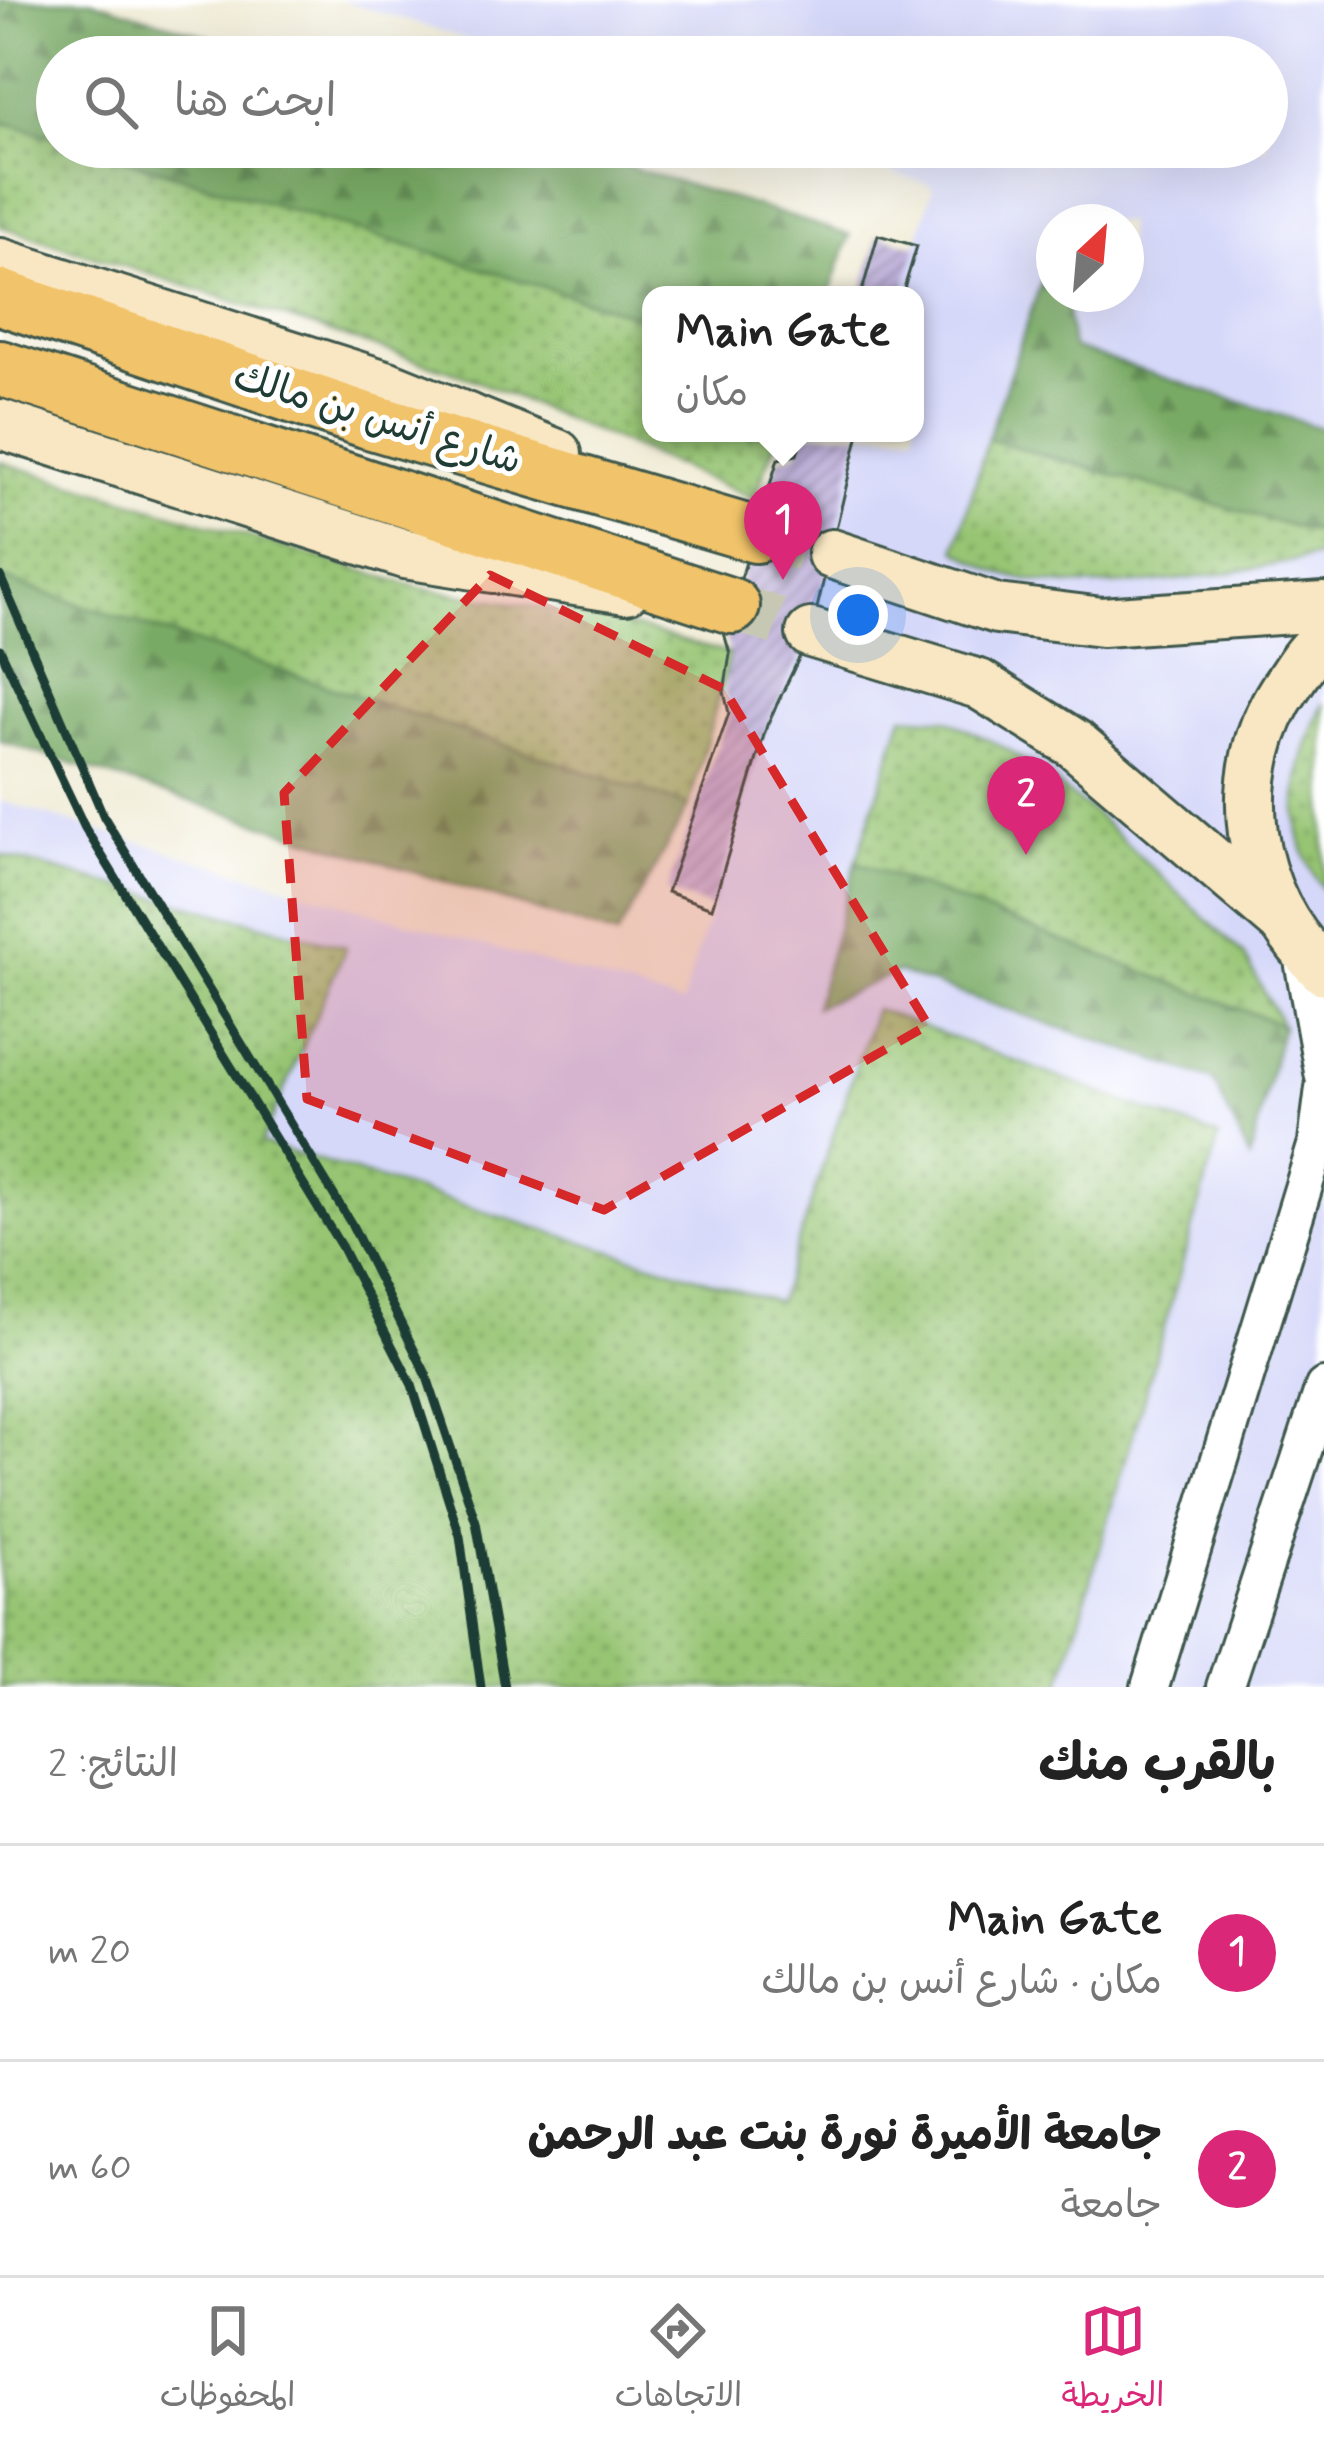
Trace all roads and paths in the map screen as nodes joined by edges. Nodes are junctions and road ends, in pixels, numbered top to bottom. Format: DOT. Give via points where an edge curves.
graph roads {
  1 [pos="0,263"];
  2 [pos="0,298"];
  3 [pos="0,368"];
  4 [pos="0,424"];
  5 [pos="756,535"];
  6 [pos="832,554"];
  7 [pos="732,606"];
  8 [pos="1324,607"];
  9 [pos="811,633"];
  10 [pos="1324,639"];
  11 [pos="1302,946"];
  12 [pos="1324,1077"];
  13 [pos="1324,1088"];
  14 [pos="1324,1387"];
  15 [pos="1233,1679"];
  16 [pos="1150,1687"];
  1 -- 5 [label="main road" via="388,386"];
  2 -- 5 [label="main road, شارع أنس بن مالك" via="367,420"];
  3 -- 7 [label="main road, شارع أنس بن مالك"];
  4 -- 7 [label="main road" via="405,554"];
  6 -- 8 [label="main road" via="997,609 1102,622"];
  9 -- 11 [label="main road" via="979,684 1075,744"];
  10 -- 11 [label="main road" via="1272,706 1251,776 1253,850"];
  11 -- 12 [label="street"];
  13 -- 16 [label="street" via="1317,1144"];
  14 -- 15 [label="street"];
}
